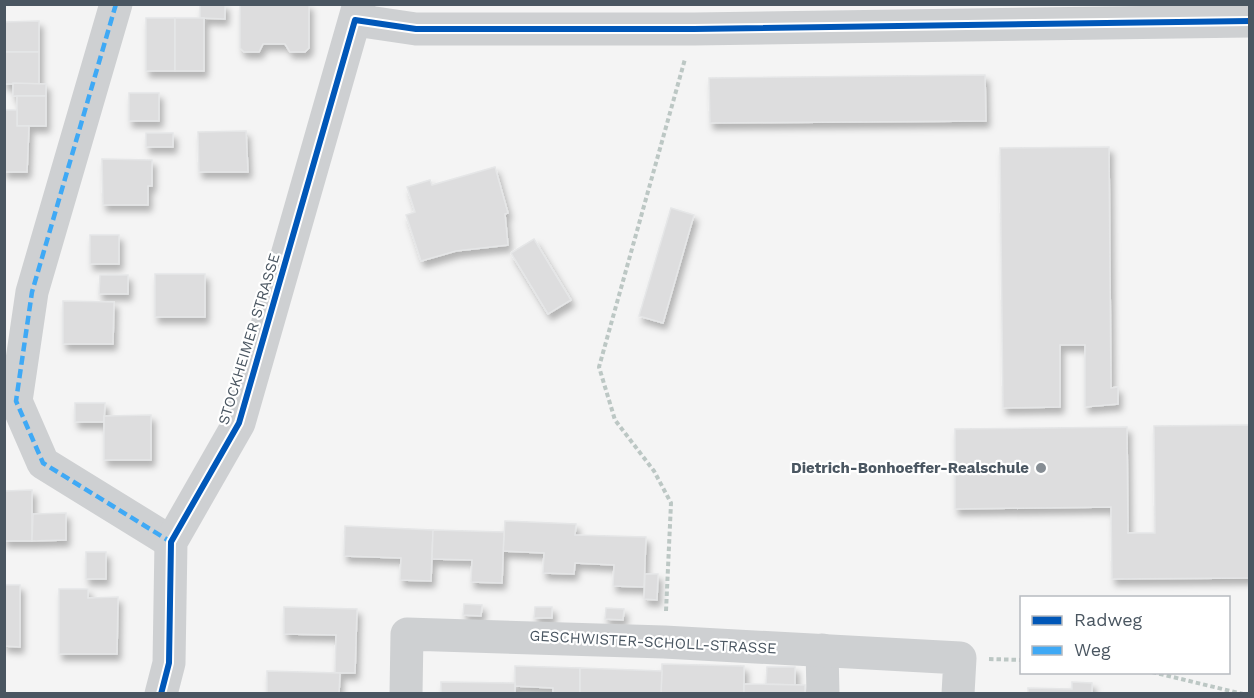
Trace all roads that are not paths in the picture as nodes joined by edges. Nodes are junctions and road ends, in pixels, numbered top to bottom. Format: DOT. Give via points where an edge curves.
graph roads {
  1 [pos="116,4"];
  2 [pos="357,12"];
  3 [pos="1250,21"];
  4 [pos="171,542"];
  5 [pos="822,650"];
  6 [pos="161,693"];
  7 [pos="406,693"];
  8 [pos="823,693"];
  9 [pos="958,693"];
  1 -- 4 [label="street" via="32,292 16,401 44,463"];
  2 -- 3 [label="street" via="416,29"];
  2 -- 4 [label="street, STOCKHEIMER STRASSE" via="239,423"];
  4 -- 6 [label="street, STOCKHEIMER STRASSE" via="169,663"];
  5 -- 7 [label="street, GESCHWISTER-SCHOLL-STRASSE" via="407,634"];
  5 -- 8 [label="street"];
  5 -- 9 [label="street, GESCHWISTER-SCHOLL-STRASSE" via="960,658"];
}
